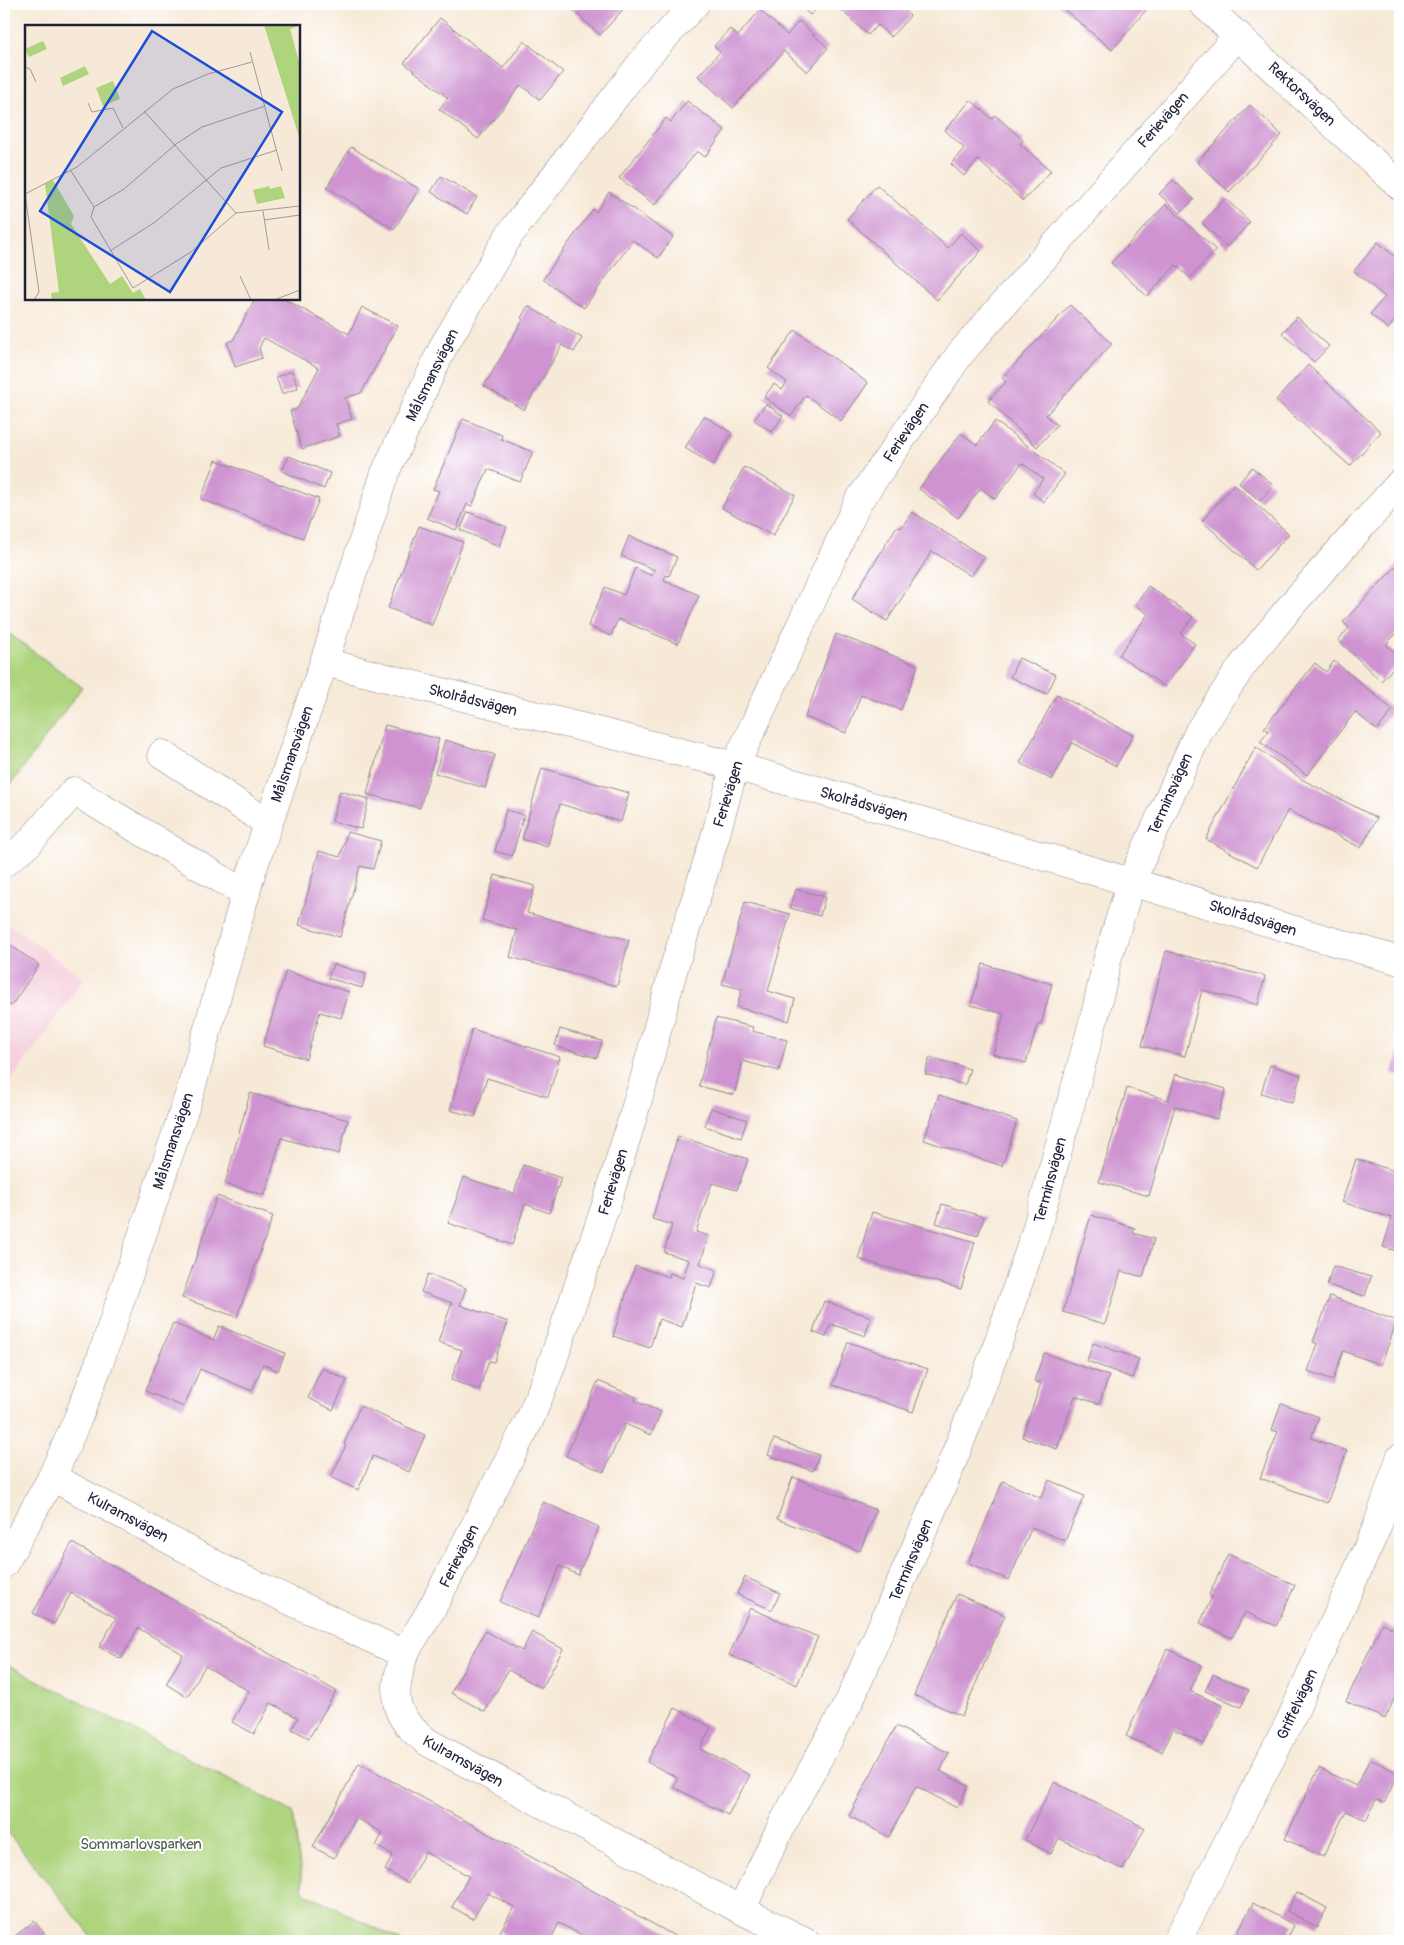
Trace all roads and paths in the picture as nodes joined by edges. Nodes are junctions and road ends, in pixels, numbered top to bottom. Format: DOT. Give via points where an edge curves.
graph roads {
  1 [pos="695,4"];
  2 [pos="1202,4"];
  3 [pos="1238,35"];
  4 [pos="1400,186"];
  5 [pos="1400,483"];
  6 [pos="324,662"];
  7 [pos="162,754"];
  8 [pos="734,766"];
  9 [pos="268,824"];
  10 [pos="4,863"];
  11 [pos="1131,882"];
  12 [pos="246,894"];
  13 [pos="1400,960"];
  14 [pos="1400,1458"];
  15 [pos="52,1476"];
  16 [pos="4,1564"];
  17 [pos="404,1654"];
  18 [pos="741,1910"];
  19 [pos="805,1941"];
  20 [pos="1177,1941"];
  1 -- 6 [label="street, Målsmansvägen" via="642,62 510,234 443,347 385,473"];
  2 -- 3 [label="street, Rektorsvägen"];
  3 -- 4 [label="street, Rektorsvägen"];
  3 -- 8 [label="street, Ferievägen" via="960,354 858,502"];
  5 -- 11 [label="street, Terminsvägen" via="1295,601 1236,674 1198,732"];
  6 -- 8 [label="street, Skolrådsvägen"];
  6 -- 9 [label="street, Målsmansvägen"];
  7 -- 9 [label="street"];
  8 -- 11 [label="street, Skolrådsvägen"];
  8 -- 17 [label="street, Ferievägen" via="608,1199 550,1369 530,1419 431,1610"];
  9 -- 12 [label="street, Målsmansvägen"];
  10 -- 12 [label="street" via="28,844 74,791"];
  11 -- 13 [label="street, Skolrådsvägen"];
  11 -- 18 [label="street, Terminsvägen" via="1035,1234 995,1352 950,1468 849,1702 781,1827"];
  12 -- 15 [label="street, Målsmansvägen" via="191,1089 116,1315 78,1418"];
  14 -- 20 [label="street, Griffelvägen" via="1377,1527 1290,1721"];
  15 -- 16 [label="street, Målsmansvägen"];
  15 -- 17 [label="street, Kulramsvägen" via="235,1575"];
  17 -- 18 [label="street, Kulramsvägen" via="396,1682 395,1702 405,1721 417,1734"];
  18 -- 19 [label="street, Kulramsvägen"];
}
